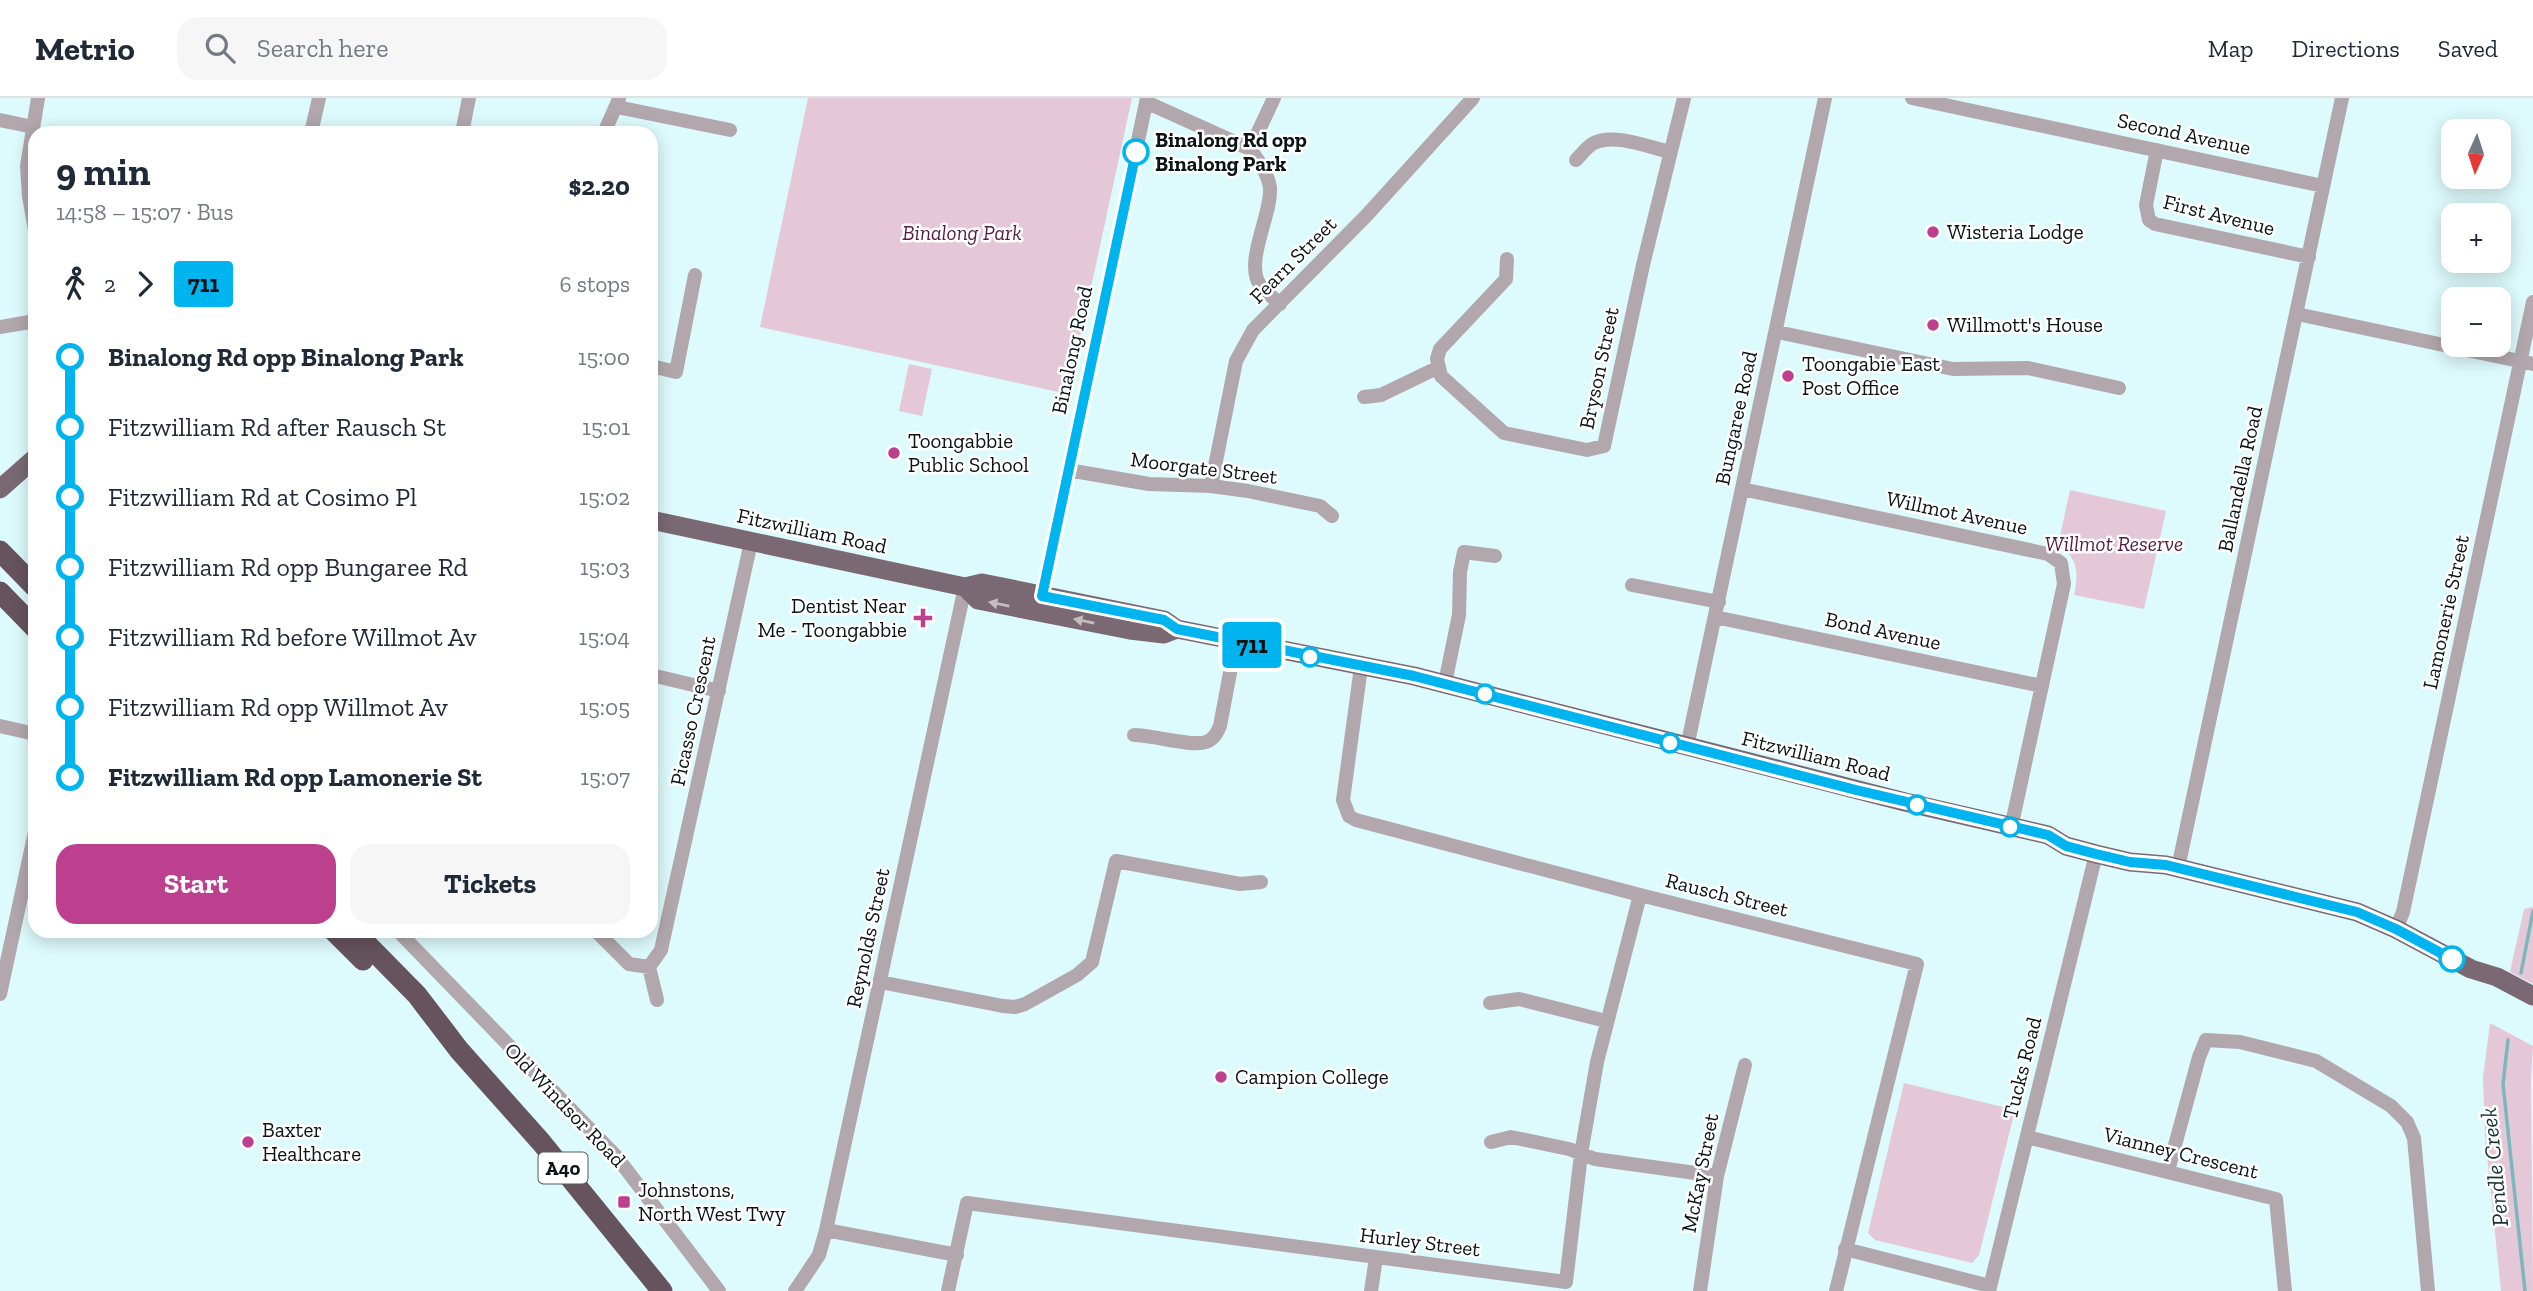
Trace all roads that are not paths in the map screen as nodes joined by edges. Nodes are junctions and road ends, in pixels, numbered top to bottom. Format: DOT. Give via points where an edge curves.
graph roads {
  1 [pos="38,98"];
  2 [pos="319,98"];
  3 [pos="469,98"];
  4 [pos="1274,98"];
  5 [pos="1473,98"];
  6 [pos="1684,98"];
  7 [pos="1825,98"];
  8 [pos="1912,98"];
  9 [pos="2342,98"];
  10 [pos="1147,100"];
  11 [pos="618,103"];
  12 [pos="0,120"];
  13 [pos="28,126"];
  14 [pos="33,126"];
  15 [pos="313,126"];
  16 [pos="463,126"];
  17 [pos="607,126"];
  18 [pos="730,131"];
  19 [pos="1250,149"];
  20 [pos="2157,150"];
  21 [pos="1670,152"];
  22 [pos="1576,160"];
  23 [pos="2323,186"];
  24 [pos="2309,257"];
  25 [pos="1507,259"];
  26 [pos="695,275"];
  27 [pos="2533,302"];
  28 [pos="1280,303"];
  29 [pos="2297,314"];
  30 [pos="28,322"];
  31 [pos="0,327"];
  32 [pos="1777,332"];
  33 [pos="2527,363"];
  34 [pos="658,368"];
  35 [pos="1437,368"];
  36 [pos="2119,388"];
  37 [pos="1364,397"];
  38 [pos="28,464"];
  39 [pos="1068,470"];
  40 [pos="1212,486"];
  41 [pos="0,489"];
  42 [pos="1742,489"];
  43 [pos="1332,516"];
  44 [pos="658,522"];
  45 [pos="751,542"];
  46 [pos="0,551"];
  47 [pos="1495,556"];
  48 [pos="28,580"];
  49 [pos="1632,585"];
  50 [pos="965,586"];
  51 [pos="0,592"];
  52 [pos="1719,602"];
  53 [pos="1040,604"];
  54 [pos="1715,617"];
  55 [pos="28,621"];
  56 [pos="1236,641"];
  57 [pos="1361,667"];
  58 [pos="658,678"];
  59 [pos="1445,683"];
  60 [pos="2042,686"];
  61 [pos="719,691"];
  62 [pos="0,726"];
  63 [pos="28,732"];
  64 [pos="1134,735"];
  65 [pos="1687,747"];
  66 [pos="2011,828"];
  67 [pos="2096,854"];
  68 [pos="28,864"];
  69 [pos="2178,867"];
  70 [pos="1261,882"];
  71 [pos="1640,895"];
  72 [pos="2396,929"];
  73 [pos="341,938"];
  74 [pos="362,938"];
  75 [pos="404,938"];
  76 [pos="603,938"];
  77 [pos="649,967"];
  78 [pos="2471,969"];
  79 [pos="880,982"];
  80 [pos="0,994"];
  81 [pos="2533,996"];
  82 [pos="657,1000"];
  83 [pos="1490,1003"];
  84 [pos="2533,1009"];
  85 [pos="1606,1021"];
  86 [pos="459,1050"];
  87 [pos="1745,1065"];
  88 [pos="2027,1137"];
  89 [pos="1491,1142"];
  90 [pos="1581,1154"];
  91 [pos="2168,1171"];
  92 [pos="1717,1176"];
  93 [pos="826,1230"];
  94 [pos="1845,1249"];
  95 [pos="957,1255"];
  96 [pos="1376,1258"];
  97 [pos="1990,1288"];
  98 [pos="662,1291"];
  99 [pos="719,1291"];
  100 [pos="795,1291"];
  101 [pos="948,1291"];
  102 [pos="1371,1291"];
  103 [pos="1700,1291"];
  104 [pos="1836,1291"];
  105 [pos="2285,1291"];
  106 [pos="2428,1291"];
  1 -- 14 [label="street"];
  2 -- 15 [label="street"];
  3 -- 16 [label="street"];
  4 -- 19 [label="street"];
  5 -- 28 [label="street, Fearn Street"];
  6 -- 21 [label="street, Bryson Street"];
  7 -- 32 [label="street, Bungaree Road"];
  8 -- 20 [label="street, Second Avenue"];
  9 -- 23 [label="street, Ballandella Road"];
  10 -- 19 [label="street"];
  10 -- 39 [label="street, Binalong Road"];
  11 -- 17 [label="street"];
  11 -- 18 [label="street"];
  12 -- 13 [label="street"];
  19 -- 28 [label="street" via="1270,186 1256,276"];
  20 -- 23 [label="street, Second Avenue"];
  20 -- 24 [label="street, First Avenue" via="2146,205 2149,220"];
  21 -- 22 [label="street" via="1604,140"];
  21 -- 35 [label="street, Bryson Street" via="1604,446 1587,450 1504,433"];
  23 -- 24 [label="street, Ballandella Road"];
  24 -- 29 [label="street, Ballandella Road"];
  25 -- 35 [label="street" via="1506,279 1440,348"];
  26 -- 34 [label="street" via="676,372"];
  27 -- 33 [label="street, Lamonerie Street"];
  28 -- 40 [label="street, Fearn Street" via="1253,330 1236,361"];
  29 -- 33 [label="street"];
  29 -- 69 [label="street, Ballandella Road"];
  30 -- 31 [label="street"];
  32 -- 36 [label="street" via="1952,369 2028,369"];
  32 -- 42 [label="street, Bungaree Road"];
  33 -- 72 [label="street, Lamonerie Street"];
  35 -- 37 [label="street" via="1381,395"];
  38 -- 41 [label="main road"];
  39 -- 40 [label="street, Moorgate Street" via="1149,484"];
  39 -- 53 [label="street, Binalong Road"];
  40 -- 43 [label="street, Moorgate Street" via="1320,506"];
  42 -- 52 [label="street, Bungaree Road"];
  42 -- 60 [label="street, Willmot Avenue" via="2055,557 2061,563 2064,584"];
  44 -- 45 [label="main road, Fitzwilliam Road"];
  45 -- 50 [label="main road, Fitzwilliam Road"];
  45 -- 61 [label="street, Picasso Crescent"];
  46 -- 48 [label="highway"];
  47 -- 59 [label="street" via="1464,552 1459,615"];
  49 -- 52 [label="street"];
  50 -- 53 [label="main road, Fitzwilliam Road" via="978,600"];
  50 -- 79 [label="street, Reynolds Street"];
  51 -- 55 [label="highway"];
  52 -- 54 [label="street, Bungaree Road"];
  53 -- 56 [label="main road, Fitzwilliam Road" via="1130,630 1164,634 1177,629"];
  54 -- 60 [label="street, Bond Avenue"];
  54 -- 65 [label="street, Bungaree Road"];
  56 -- 57 [label="main road, Fitzwilliam Road"];
  56 -- 64 [label="street" via="1215,736 1194,743"];
  57 -- 59 [label="main road, Fitzwilliam Road"];
  57 -- 71 [label="street, Rausch Street" via="1343,800 1349,816"];
  58 -- 61 [label="street"];
  59 -- 65 [label="main road, Fitzwilliam Road"];
  60 -- 66 [label="street, Willmot Avenue"];
  61 -- 77 [label="street, Picasso Crescent" via="661,950"];
  62 -- 63 [label="street"];
  65 -- 66 [label="main road, Fitzwilliam Road"];
  66 -- 67 [label="main road, Fitzwilliam Road" via="2048,835 2066,846"];
  67 -- 69 [label="main road, Fitzwilliam Road"];
  67 -- 88 [label="street, Tucks Road"];
  68 -- 80 [label="street"];
  69 -- 72 [label="main road, Fitzwilliam Road" via="2357,912"];
  70 -- 79 [label="street" via="1240,884 1116,861 1092,962 1077,975 1015,1007"];
  71 -- 85 [label="street, Hurley Street"];
  71 -- 94 [label="street, Rausch Street" via="1917,964"];
  72 -- 78 [label="main road, Fitzwilliam Road"];
  73 -- 86 [label="highway, Old Windsor Road / A40"];
  74 -- 86 [label="highway, Old Windsor Road / A40" via="416,995"];
  75 -- 99 [label="street, Old Windsor Road" via="616,1156"];
  76 -- 77 [label="street" via="629,964"];
  77 -- 82 [label="street"];
  78 -- 81 [label="main road, Fitzwilliam Road"];
  78 -- 84 [label="main road, Fitzwilliam Road"];
  79 -- 93 [label="street, Reynolds Street"];
  83 -- 85 [label="street" via="1519,999"];
  85 -- 90 [label="street, Hurley Street"];
  86 -- 98 [label="highway, Old Windsor Road / A40"];
  87 -- 92 [label="street, McKay Street"];
  88 -- 91 [label="street, Vianney Crescent"];
  88 -- 97 [label="street, Tucks Road"];
  89 -- 90 [label="street" via="1511,1137"];
  90 -- 92 [label="street"];
  90 -- 96 [label="street, Hurley Street" via="1566,1282"];
  91 -- 105 [label="street, Vianney Crescent" via="2276,1199"];
  91 -- 106 [label="street" via="2206,1040 2240,1042 2316,1061 2391,1106 2407,1122 2413,1138"];
  92 -- 103 [label="street, McKay Street"];
  93 -- 95 [label="street"];
  93 -- 100 [label="street, Reynolds Street" via="819,1255"];
  94 -- 97 [label="street"];
  94 -- 104 [label="street, Rausch Street"];
  95 -- 96 [label="street, Hurley Street" via="967,1203"];
  95 -- 101 [label="street, Hurley Street"];
  96 -- 102 [label="street"];
}
